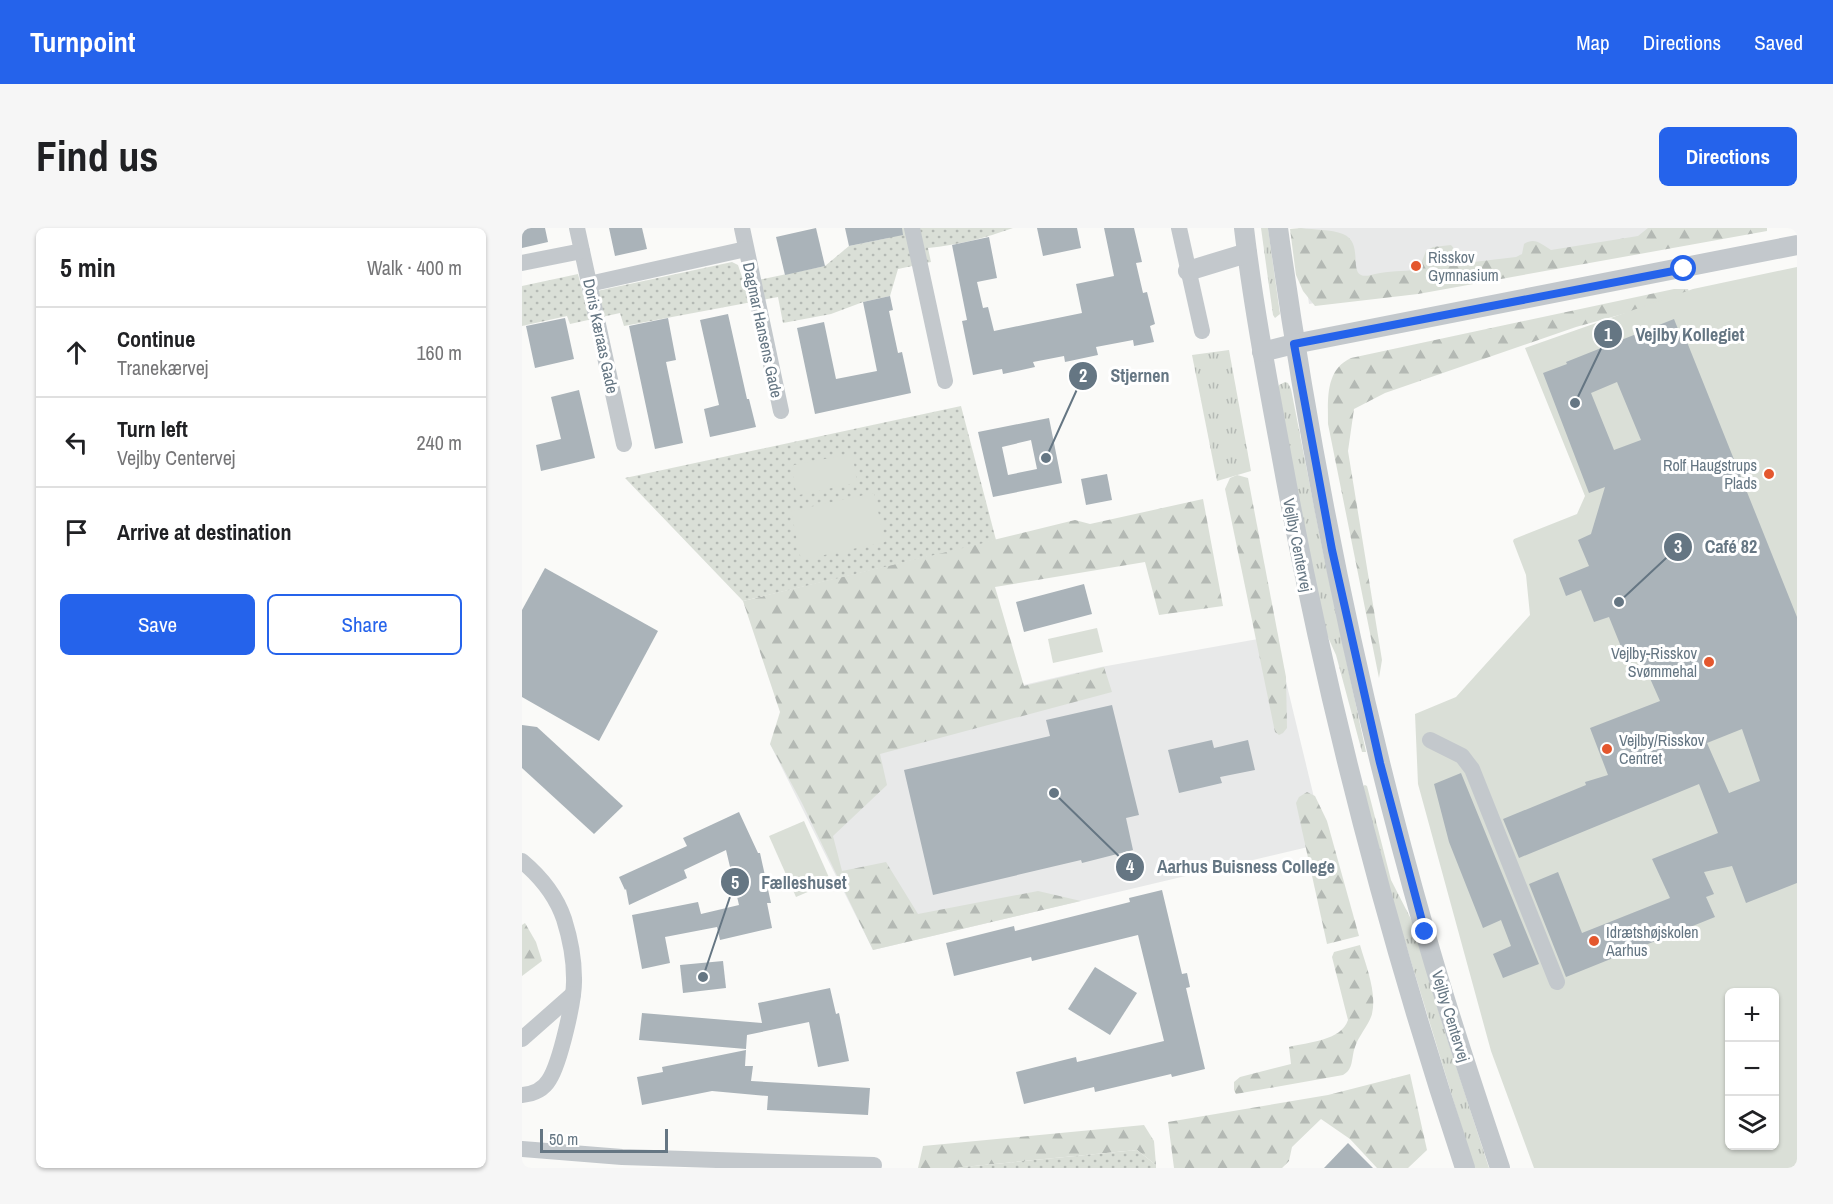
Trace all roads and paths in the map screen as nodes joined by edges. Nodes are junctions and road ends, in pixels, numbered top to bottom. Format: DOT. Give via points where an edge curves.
graph roads {
  1 [pos="577,228"];
  2 [pos="741,228"];
  3 [pos="912,228"];
  4 [pos="1179,228"];
  5 [pos="1244,228"];
  6 [pos="1278,228"];
  7 [pos="1797,245"];
  8 [pos="746,249"];
  9 [pos="582,251"];
  10 [pos="1247,253"];
  11 [pos="522,263"];
  12 [pos="1188,271"];
  13 [pos="589,284"];
  14 [pos="1202,331"];
  15 [pos="1294,344"];
  16 [pos="1262,352"];
  17 [pos="945,381"];
  18 [pos="781,411"];
  19 [pos="624,444"];
  20 [pos="1430,740"];
  21 [pos="522,861"];
  22 [pos="1557,982"];
  23 [pos="573,994"];
  24 [pos="522,1039"];
  25 [pos="522,1095"];
  26 [pos="522,1149"];
  27 [pos="874,1165"];
  28 [pos="1465,1168"];
  29 [pos="1500,1168"];
  1 -- 9 [label="street, Doris Kæraas Gade"];
  2 -- 8 [label="street, Dagmar Hansens Gade"];
  3 -- 17 [label="street"];
  4 -- 12 [label="street"];
  5 -- 10 [label="street, Vejlby Centervej"];
  6 -- 15 [label="street, Vejlby Centervej"];
  7 -- 15 [label="street"];
  8 -- 13 [label="street, Dagmar Hansens Gade"];
  8 -- 18 [label="street, Dagmar Hansens Gade"];
  9 -- 11 [label="street"];
  9 -- 13 [label="street, Doris Kæraas Gade"];
  10 -- 12 [label="street"];
  10 -- 16 [label="street, Vejlby Centervej"];
  12 -- 14 [label="street"];
  13 -- 19 [label="street, Doris Kæraas Gade"];
  15 -- 16 [label="street"];
  15 -- 29 [label="street, Vejlby Centervej" via="1332,550 1380,763 1425,932"];
  16 -- 28 [label="street, Vejlby Centervej" via="1299,554 1348,771 1386,913"];
  20 -- 22 [label="street" via="1462,756 1472,770"];
  21 -- 23 [label="street" via="550,888 563,917 571,944"];
  23 -- 24 [label="street"];
  23 -- 25 [label="street" via="550,1079 535,1092"];
  26 -- 27 [label="street" via="622,1157"];
}
